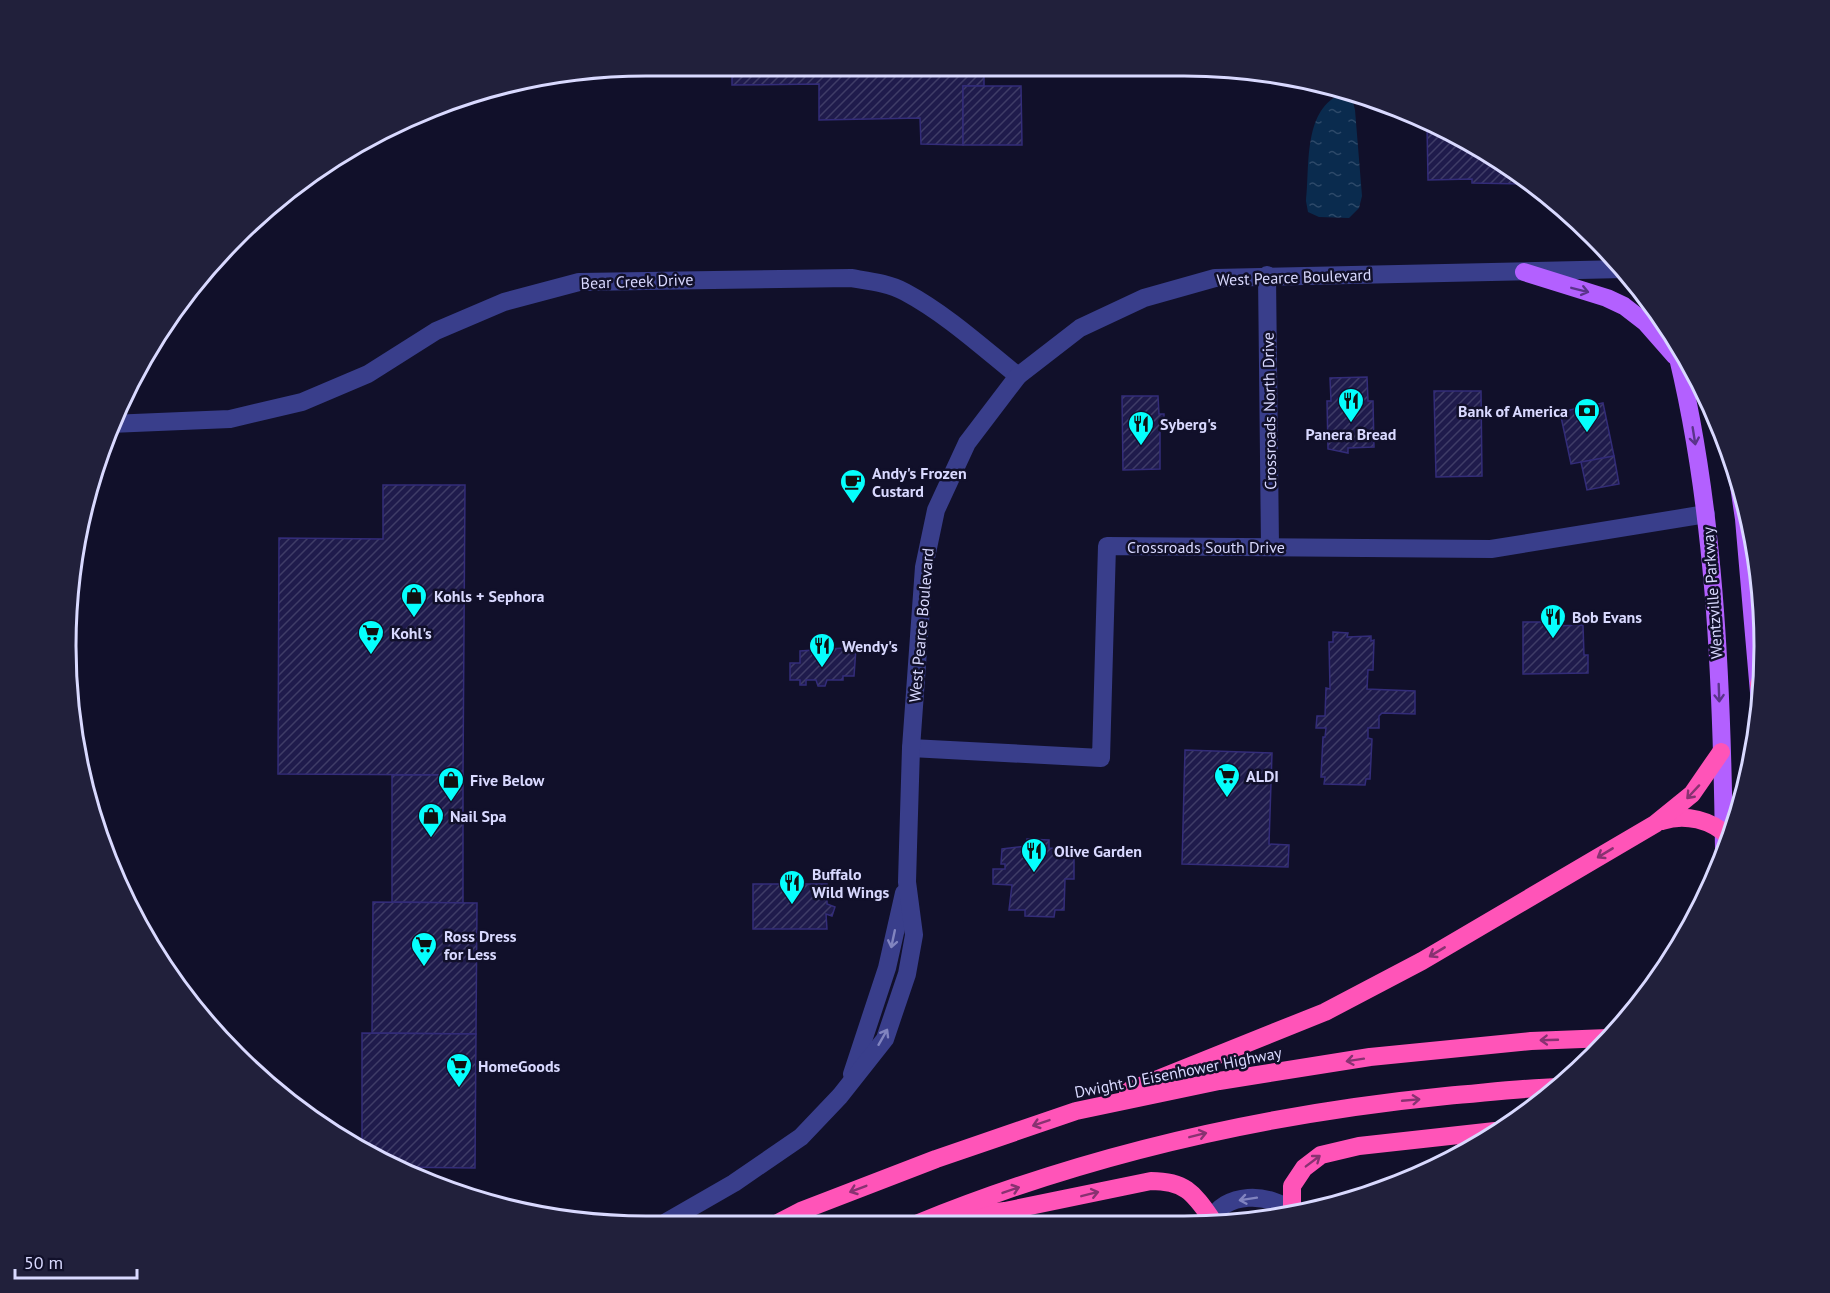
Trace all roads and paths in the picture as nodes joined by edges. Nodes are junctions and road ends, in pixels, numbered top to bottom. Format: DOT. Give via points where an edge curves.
graph roads {
  1 [pos="1611,269"];
  2 [pos="1524,272"];
  3 [pos="1267,275"];
  4 [pos="1670,351"];
  5 [pos="1679,366"];
  6 [pos="1018,376"];
  7 [pos="122,424"];
  8 [pos="1706,514"];
  9 [pos="1270,547"];
  10 [pos="1746,551"];
  11 [pos="1752,615"];
  12 [pos="911,748"];
  13 [pos="1721,752"];
  14 [pos="1726,821"];
  15 [pos="1655,824"];
  16 [pos="1722,833"];
  17 [pos="1597,1038"];
  18 [pos="1543,1088"];
  19 [pos="1076,1111"];
  20 [pos="1480,1133"];
  21 [pos="1292,1206"];
  22 [pos="1284,1208"];
  23 [pos="1208,1215"];
  24 [pos="1217,1215"];
  25 [pos="678,1216"];
  26 [pos="791,1216"];
  27 [pos="939,1216"];
  28 [pos="972,1216"];
  1 -- 2 [label="street, West Pearce Boulevard"];
  2 -- 3 [label="street, West Pearce Boulevard"];
  2 -- 4 [label="main road, one-way" via="1624,306"];
  3 -- 6 [label="street, West Pearce Boulevard" via="1215,278 1144,298 1080,328"];
  3 -- 9 [label="street, Crossroads North Drive"];
  5 -- 8 [label="main road, Wentzville Parkway, one-way"];
  6 -- 7 [label="street, Bear Creek Drive" via="950,321 904,291 877,282 851,278 579,282 504,302 436,331 368,374 302,402 230,419"];
  6 -- 12 [label="street, West Pearce Boulevard" via="967,443 936,510 924,567"];
  8 -- 9 [label="street, Crossroads South Drive" via="1491,549"];
  8 -- 13 [label="main road, Wentzville Parkway, one-way"];
  9 -- 12 [label="street, Crossroads South Drive" via="1107,546 1101,758"];
  10 -- 11 [label="main road"];
  12 -- 25 [label="street, West Pearce Boulevard" via="907,882 887,968 848,1084 801,1137"];
  13 -- 14 [label="main road, Wentzville Parkway"];
  13 -- 15 [label="highway, one-way" via="1692,794"];
  15 -- 16 [label="highway" via="1666,819 1700,819"];
  15 -- 19 [label="highway, one-way" via="1422,961 1325,1012"];
  17 -- 19 [label="highway, Dwight D Eisenhower Highway, one-way" via="1531,1041 1370,1058 1219,1081"];
  27 -- 18 [label="highway, one-way" via="1083,1165 1224,1129 1382,1102"];
  19 -- 26 [label="highway, Dwight D Eisenhower Highway, one-way" via="936,1159"];
  21 -- 20 [label="highway, one-way" via="1298,1175 1321,1155 1359,1146"];
  22 -- 24 [label="street, one-way" via="1265,1198 1249,1197 1233,1202"];
  28 -- 23 [label="highway, one-way" via="1151,1181 1172,1181 1195,1194"];
}
